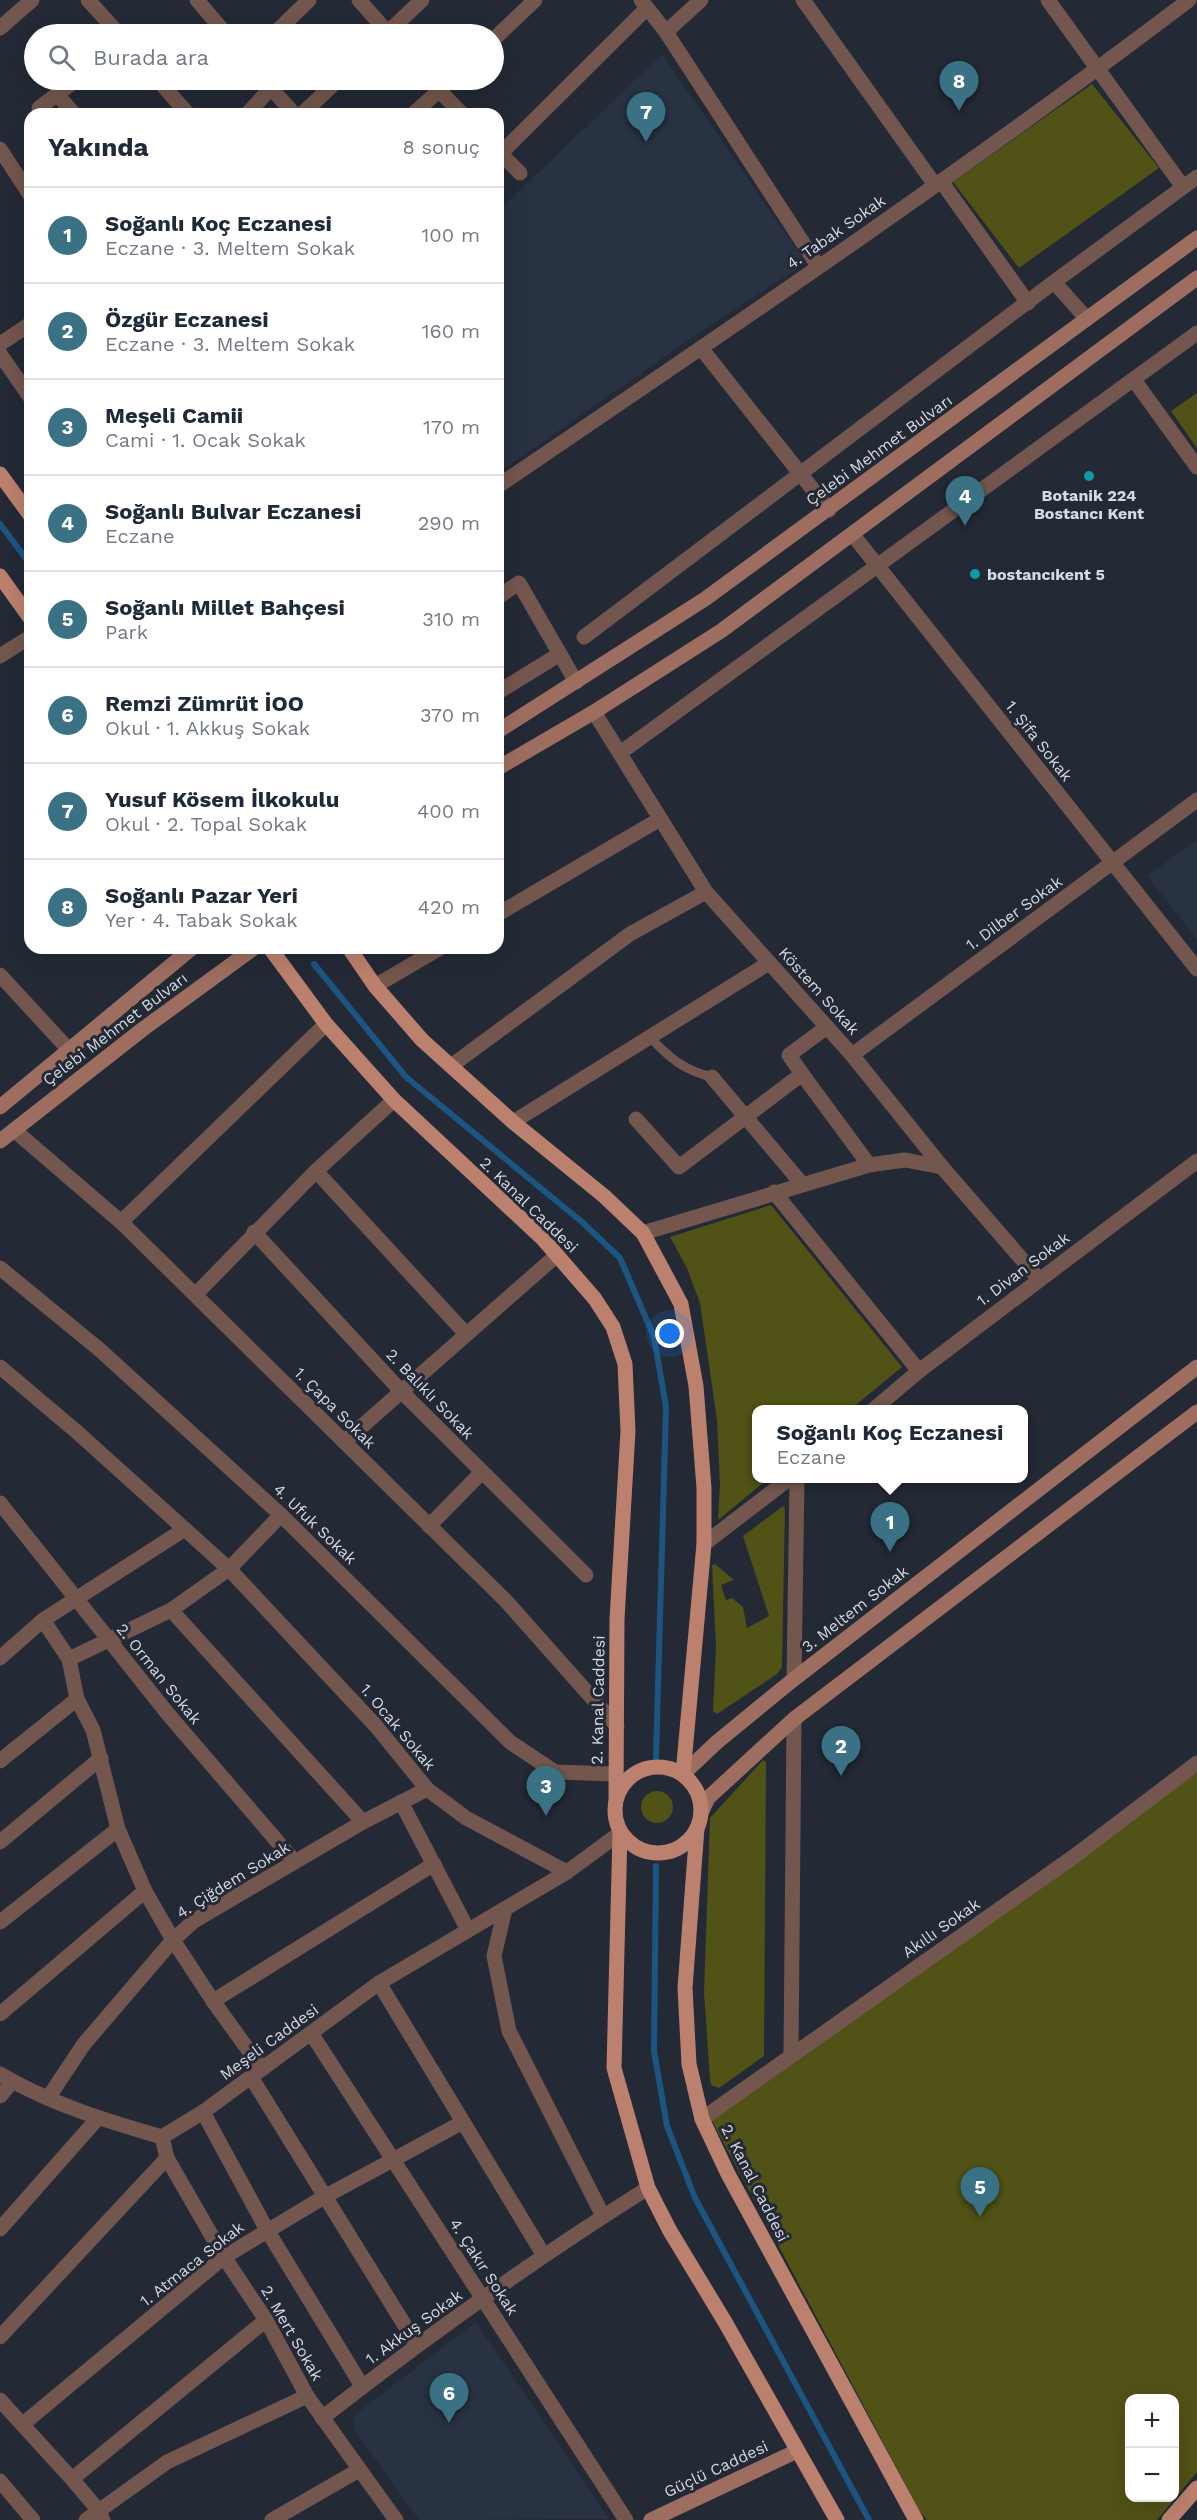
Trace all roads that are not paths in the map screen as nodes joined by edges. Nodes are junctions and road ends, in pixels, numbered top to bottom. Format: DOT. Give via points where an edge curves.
graph roads {
  1 [pos="33,0"];
  2 [pos="88,0"];
  3 [pos="197,0"];
  4 [pos="309,0"];
  5 [pos="359,0"];
  6 [pos="422,0"];
  7 [pos="536,0"];
  8 [pos="701,0"];
  9 [pos="803,0"];
  10 [pos="1048,0"];
  11 [pos="1189,0"];
  12 [pos="644,5"];
  13 [pos="110,24"];
  14 [pos="217,24"];
  15 [pos="284,24"];
  16 [pos="379,24"];
  17 [pos="398,24"];
  18 [pos="0,28"];
  19 [pos="504,30"];
  20 [pos="666,32"];
  21 [pos="1097,70"];
  22 [pos="62,90"];
  23 [pos="167,90"];
  24 [pos="263,90"];
  25 [pos="272,90"];
  26 [pos="327,90"];
  27 [pos="434,90"];
  28 [pos="445,90"];
  29 [pos="57,94"];
  30 [pos="39,108"];
  31 [pos="69,108"];
  32 [pos="183,108"];
  33 [pos="251,108"];
  34 [pos="289,108"];
  35 [pos="308,108"];
  36 [pos="418,108"];
  37 [pos="458,108"];
  38 [pos="0,149"];
  39 [pos="504,149"];
  40 [pos="504,158"];
  41 [pos="520,172"];
  42 [pos="1197,177"];
  43 [pos="938,183"];
  44 [pos="24,186"];
  45 [pos="1183,187"];
  46 [pos="1197,238"];
  47 [pos="818,266"];
  48 [pos="1197,278"];
  49 [pos="1054,282"];
  50 [pos="1028,303"];
  51 [pos="1087,319"];
  52 [pos="24,328"];
  53 [pos="1197,333"];
  54 [pos="0,344"];
  55 [pos="701,348"];
  56 [pos="0,354"];
  57 [pos="1134,380"];
  58 [pos="24,388"];
  59 [pos="1197,467"];
  60 [pos="801,473"];
  61 [pos="0,474"];
  62 [pos="504,482"];
  63 [pos="24,507"];
  64 [pos="829,510"];
  65 [pos="853,535"];
  66 [pos="878,567"];
  67 [pos="0,576"];
  68 [pos="504,593"];
  69 [pos="24,610"];
  70 [pos="584,637"];
  71 [pos="24,641"];
  72 [pos="560,654"];
  73 [pos="0,656"];
  74 [pos="576,682"];
  75 [pos="504,688"];
  76 [pos="594,712"];
  77 [pos="504,727"];
  78 [pos="620,753"];
  79 [pos="504,764"];
  80 [pos="1197,800"];
  81 [pos="660,819"];
  82 [pos="1113,863"];
  83 [pos="706,892"];
  84 [pos="504,910"];
  85 [pos="185,954"];
  86 [pos="246,954"];
  87 [pos="274,954"];
  88 [pos="353,954"];
  89 [pos="430,954"];
  90 [pos="769,963"];
  91 [pos="1197,969"];
  92 [pos="0,975"];
  93 [pos="375,986"];
  94 [pos="326,1024"];
  95 [pos="827,1027"];
  96 [pos="650,1037"];
  97 [pos="70,1051"];
  98 [pos="852,1055"];
  99 [pos="451,1066"];
  100 [pos="802,1074"];
  101 [pos="712,1077"];
  102 [pos="394,1100"];
  103 [pos="0,1107"];
  104 [pos="747,1117"];
  105 [pos="636,1119"];
  106 [pos="513,1122"];
  107 [pos="14,1130"];
  108 [pos="0,1141"];
  109 [pos="1197,1161"];
  110 [pos="869,1166"];
  111 [pos="942,1167"];
  112 [pos="316,1171"];
  113 [pos="802,1184"];
  114 [pos="774,1192"];
  115 [pos="121,1222"];
  116 [pos="254,1232"];
  117 [pos="643,1233"];
  118 [pos="557,1255"];
  119 [pos="0,1268"];
  120 [pos="1040,1279"];
  121 [pos="195,1295"];
  122 [pos="466,1334"];
  123 [pos="1197,1366"];
  124 [pos="0,1367"];
  125 [pos="919,1371"];
  126 [pos="401,1391"];
  127 [pos="879,1405"];
  128 [pos="1197,1412"];
  129 [pos="344,1442"];
  130 [pos="482,1472"];
  131 [pos="785,1483"];
  132 [pos="797,1483"];
  133 [pos="0,1503"];
  134 [pos="281,1515"];
  135 [pos="429,1526"];
  136 [pos="185,1529"];
  137 [pos="705,1544"];
  138 [pos="229,1569"];
  139 [pos="586,1575"];
  140 [pos="76,1599"];
  141 [pos="171,1610"];
  142 [pos="44,1620"];
  143 [pos="108,1641"];
  144 [pos="0,1658"];
  145 [pos="69,1659"];
  146 [pos="794,1679"];
  147 [pos="77,1699"];
  148 [pos="794,1719"];
  149 [pos="616,1726"];
  150 [pos="101,1758"];
  151 [pos="0,1761"];
  152 [pos="1197,1763"];
  153 [pos="615,1774"];
  154 [pos="683,1774"];
  155 [pos="427,1789"];
  156 [pos="616,1797"];
  157 [pos="401,1802"];
  158 [pos="701,1813"];
  159 [pos="363,1822"];
  160 [pos="697,1828"];
  161 [pos="118,1829"];
  162 [pos="620,1833"];
  163 [pos="0,1842"];
  164 [pos="296,1862"];
  165 [pos="434,1864"];
  166 [pos="567,1872"];
  167 [pos="145,1891"];
  168 [pos="505,1909"];
  169 [pos="0,1922"];
  170 [pos="468,1930"];
  171 [pos="173,1940"];
  172 [pos="379,1983"];
  173 [pos="213,2001"];
  174 [pos="0,2014"];
  175 [pos="311,2033"];
  176 [pos="791,2055"];
  177 [pos="257,2073"];
  178 [pos="6,2078"];
  179 [pos="0,2096"];
  180 [pos="48,2098"];
  181 [pos="203,2112"];
  182 [pos="98,2118"];
  183 [pos="702,2119"];
  184 [pos="463,2122"];
  185 [pos="162,2137"];
  186 [pos="167,2158"];
  187 [pos="394,2161"];
  188 [pos="648,2188"];
  189 [pos="324,2197"];
  190 [pos="603,2216"];
  191 [pos="0,2229"];
  192 [pos="267,2230"];
  193 [pos="543,2254"];
  194 [pos="224,2258"];
  195 [pos="483,2299"];
  196 [pos="266,2320"];
  197 [pos="0,2337"];
  198 [pos="417,2345"];
  199 [pos="362,2386"];
  200 [pos="307,2396"];
  201 [pos="0,2400"];
  202 [pos="322,2418"];
  203 [pos="23,2424"];
  204 [pos="797,2451"];
  205 [pos="359,2470"];
  206 [pos="72,2479"];
  207 [pos="0,2481"];
  208 [pos="1197,2488"];
  209 [pos="96,2517"];
  210 [pos="33,2520"];
  211 [pos="272,2520"];
  212 [pos="396,2520"];
  213 [pos="626,2520"];
  214 [pos="651,2520"];
  215 [pos="837,2520"];
  216 [pos="916,2520"];
  217 [pos="1169,2520"];
  1 -- 18 [label="street"];
  2 -- 13 [label="street"];
  3 -- 14 [label="street"];
  4 -- 15 [label="street"];
  5 -- 16 [label="street"];
  6 -- 17 [label="street"];
  7 -- 19 [label="street"];
  8 -- 20 [label="street"];
  9 -- 43 [label="street"];
  10 -- 21 [label="street"];
  11 -- 21 [label="street, 4. Tabak Sokak"];
  12 -- 20 [label="street"];
  12 -- 39 [label="street"];
  20 -- 47 [label="street"];
  21 -- 43 [label="street, 4. Tabak Sokak"];
  21 -- 45 [label="street"];
  22 -- 29 [label="street"];
  23 -- 32 [label="street"];
  24 -- 33 [label="street"];
  25 -- 34 [label="street"];
  26 -- 35 [label="street"];
  27 -- 36 [label="street"];
  28 -- 37 [label="street"];
  29 -- 30 [label="street"];
  29 -- 31 [label="street"];
  38 -- 44 [label="street"];
  40 -- 41 [label="street"];
  42 -- 45 [label="street"];
  43 -- 47 [label="street, 4. Tabak Sokak"];
  43 -- 50 [label="street"];
  45 -- 49 [label="street"];
  46 -- 51 [label="main road, Çelebi Mehmet Bulvarı"];
  47 -- 55 [label="street, 4. Tabak Sokak"];
  48 -- 65 [label="main road"];
  49 -- 50 [label="street"];
  49 -- 51 [label="street"];
  50 -- 60 [label="street"];
  51 -- 64 [label="main road, Çelebi Mehmet Bulvarı"];
  52 -- 54 [label="street"];
  53 -- 57 [label="street"];
  55 -- 60 [label="street"];
  55 -- 62 [label="street, 4. Tabak Sokak"];
  56 -- 58 [label="street"];
  57 -- 59 [label="street"];
  57 -- 66 [label="street"];
  60 -- 64 [label="street"];
  60 -- 70 [label="street"];
  61 -- 63 [label="main road"];
  64 -- 74 [label="main road, Çelebi Mehmet Bulvarı" via="705,599"];
  65 -- 66 [label="street, 1. Şifa Sokak"];
  65 -- 76 [label="main road" via="721,630"];
  66 -- 78 [label="street"];
  66 -- 82 [label="street, 1. Şifa Sokak"];
  67 -- 69 [label="main road"];
  68 -- 72 [label="street" via="519,583"];
  71 -- 73 [label="street"];
  72 -- 74 [label="street"];
  72 -- 75 [label="street"];
  74 -- 77 [label="main road, Çelebi Mehmet Bulvarı"];
  76 -- 78 [label="street, Köstem Sokak"];
  76 -- 79 [label="main road"];
  78 -- 81 [label="street, Köstem Sokak"];
  80 -- 82 [label="street, 1. Dilber Sokak"];
  81 -- 83 [label="street, Köstem Sokak"];
  81 -- 84 [label="street"];
  82 -- 91 [label="street, 1. Şifa Sokak"];
  82 -- 98 [label="street, 1. Dilber Sokak"];
  83 -- 90 [label="street, Köstem Sokak"];
  83 -- 99 [label="street" via="630,934"];
  85 -- 97 [label="main road, Çelebi Mehmet Bulvarı"];
  86 -- 107 [label="main road, Çelebi Mehmet Bulvarı" via="142,1029"];
  87 -- 94 [label="main road, 2. Kanal Caddesi"];
  88 -- 93 [label="main road"];
  89 -- 93 [label="street"];
  90 -- 95 [label="street, Köstem Sokak"];
  90 -- 96 [label="street"];
  92 -- 97 [label="street"];
  93 -- 99 [label="main road" via="422,1040"];
  94 -- 102 [label="main road, 2. Kanal Caddesi"];
  94 -- 115 [label="street"];
  95 -- 98 [label="street, Köstem Sokak"];
  95 -- 100 [label="street" via="789,1054"];
  96 -- 101 [label="lane" via="676,1063"];
  96 -- 106 [label="street"];
  97 -- 103 [label="main road, Çelebi Mehmet Bulvarı"];
  98 -- 111 [label="street, Köstem Sokak"];
  99 -- 106 [label="main road"];
  100 -- 104 [label="street"];
  100 -- 110 [label="street"];
  101 -- 104 [label="street"];
  102 -- 112 [label="street"];
  102 -- 118 [label="main road, 2. Kanal Caddesi"];
  104 -- 105 [label="street" via="679,1167"];
  104 -- 113 [label="street"];
  106 -- 117 [label="main road"];
  107 -- 108 [label="main road, Çelebi Mehmet Bulvarı"];
  107 -- 115 [label="street, 1. Çapa Sokak"];
  109 -- 120 [label="street, 1. Divan Sokak"];
  110 -- 111 [label="street" via="905,1160"];
  110 -- 113 [label="street"];
  111 -- 120 [label="street, Köstem Sokak"];
  112 -- 116 [label="street"];
  112 -- 122 [label="street"];
  113 -- 114 [label="street"];
  114 -- 117 [label="street"];
  114 -- 125 [label="street"];
  115 -- 121 [label="street, 1. Çapa Sokak"];
  116 -- 121 [label="street"];
  116 -- 126 [label="street, 2. Balıklı Sokak"];
  117 -- 137 [label="main road" via="681,1304 696,1386"];
  118 -- 122 [label="street"];
  118 -- 149 [label="main road, 2. Kanal Caddesi" via="613,1327 625,1364 628,1431 618,1580"];
  119 -- 134 [label="street, 4. Ufuk Sokak" via="100,1350"];
  120 -- 125 [label="street, 1. Divan Sokak"];
  121 -- 129 [label="street, 1. Çapa Sokak"];
  122 -- 126 [label="street"];
  123 -- 146 [label="main road, 3. Meltem Sokak"];
  124 -- 136 [label="street, 1. Ocak Sokak"];
  125 -- 127 [label="street, 1. Divan Sokak"];
  126 -- 129 [label="street"];
  126 -- 130 [label="street, 2. Balıklı Sokak"];
  128 -- 148 [label="main road"];
  129 -- 135 [label="street, 1. Çapa Sokak"];
  130 -- 135 [label="street"];
  130 -- 139 [label="street, 2. Balıklı Sokak"];
  131 -- 137 [label="street"];
  132 -- 146 [label="street"];
  133 -- 140 [label="street, 2. Orman Sokak"];
  134 -- 138 [label="street"];
  134 -- 153 [label="street, 4. Ufuk Sokak" via="510,1742 555,1772"];
  135 -- 149 [label="street, 1. Çapa Sokak" via="506,1601"];
  136 -- 138 [label="street, 1. Ocak Sokak"];
  136 -- 140 [label="street"];
  137 -- 154 [label="main road"];
  138 -- 141 [label="street"];
  138 -- 155 [label="street, 1. Ocak Sokak" via="376,1726"];
  140 -- 142 [label="street"];
  140 -- 143 [label="street, 2. Orman Sokak"];
  141 -- 143 [label="street"];
  141 -- 159 [label="street"];
  142 -- 144 [label="street"];
  142 -- 145 [label="street"];
  143 -- 145 [label="street"];
  143 -- 164 [label="street, 2. Orman Sokak"];
  145 -- 147 [label="street"];
  146 -- 154 [label="main road, 3. Meltem Sokak"];
  147 -- 150 [label="street" via="93,1730"];
  147 -- 151 [label="street"];
  148 -- 158 [label="main road" via="708,1797"];
  148 -- 176 [label="street"];
  149 -- 153 [label="main road, 2. Kanal Caddesi"];
  150 -- 161 [label="street"];
  150 -- 163 [label="street"];
  152 -- 176 [label="street, Akıllı Sokak" via="1076,1855"];
  153 -- 156 [label="main road, 2. Kanal Caddesi"];
  154 -- 156 [label="main road" via="667,1767 645,1768 626,1780"];
  154 -- 158 [label="main road" via="697,1790"];
  155 -- 157 [label="street, 4. Çiğdem Sokak"];
  155 -- 166 [label="street, 1. Ocak Sokak" via="466,1818"];
  156 -- 162 [label="main road" via="614,1816"];
  157 -- 159 [label="street, 4. Çiğdem Sokak"];
  157 -- 165 [label="street"];
  158 -- 160 [label="main road"];
  159 -- 164 [label="street, 4. Çiğdem Sokak"];
  160 -- 162 [label="main road" via="682,1846 657,1854 632,1845"];
  160 -- 183 [label="main road, 2. Kanal Caddesi" via="685,1988 688,2064"];
  161 -- 167 [label="street"];
  161 -- 169 [label="street"];
  162 -- 166 [label="street, Meşeli Caddesi"];
  162 -- 188 [label="main road" via="614,2068"];
  164 -- 171 [label="street, 4. Çiğdem Sokak" via="194,1921"];
  165 -- 170 [label="street"];
  165 -- 173 [label="street"];
  166 -- 168 [label="street, Meşeli Caddesi"];
  167 -- 171 [label="street"];
  167 -- 174 [label="street"];
  168 -- 170 [label="street, Meşeli Caddesi"];
  168 -- 190 [label="street" via="494,1956 509,2031"];
  170 -- 172 [label="street, Meşeli Caddesi"];
  171 -- 173 [label="street"];
  171 -- 180 [label="street, 4. Çiğdem Sokak" via="84,2044"];
  172 -- 175 [label="street, Meşeli Caddesi"];
  172 -- 184 [label="street"];
  173 -- 177 [label="street"];
  175 -- 177 [label="street, Meşeli Caddesi"];
  175 -- 187 [label="street, 4. Çakır Sokak"];
  176 -- 183 [label="street, Akıllı Sokak"];
  177 -- 181 [label="street, Meşeli Caddesi"];
  177 -- 189 [label="street"];
  178 -- 179 [label="street"];
  178 -- 180 [label="street"];
  180 -- 182 [label="street"];
  181 -- 185 [label="street, Meşeli Caddesi"];
  181 -- 192 [label="street"];
  182 -- 185 [label="street"];
  182 -- 191 [label="street"];
  183 -- 216 [label="main road, 2. Kanal Caddesi"];
  184 -- 187 [label="street, 1. Atmaca Sokak"];
  184 -- 193 [label="street"];
  185 -- 186 [label="street"];
  186 -- 194 [label="street, 2. Mert Sokak"];
  186 -- 197 [label="street"];
  187 -- 189 [label="street, 1. Atmaca Sokak"];
  187 -- 195 [label="street, 4. Çakır Sokak"];
  188 -- 190 [label="street, 1. Akkuş Sokak"];
  188 -- 204 [label="main road"];
  189 -- 192 [label="street, 1. Atmaca Sokak"];
  189 -- 198 [label="street"];
  190 -- 193 [label="street, 1. Akkuş Sokak"];
  192 -- 194 [label="street, 1. Atmaca Sokak"];
  192 -- 199 [label="street"];
  193 -- 195 [label="street, 1. Akkuş Sokak"];
  194 -- 196 [label="street, 2. Mert Sokak"];
  194 -- 203 [label="street, 1. Atmaca Sokak"];
  195 -- 198 [label="street, 1. Akkuş Sokak"];
  195 -- 213 [label="street, 4. Çakır Sokak"];
  196 -- 200 [label="street, 2. Mert Sokak"];
  196 -- 206 [label="street"];
  198 -- 199 [label="street, 1. Akkuş Sokak"];
  199 -- 202 [label="street, 1. Akkuş Sokak"];
  200 -- 202 [label="street, 2. Mert Sokak"];
  200 -- 209 [label="street" via="167,2462"];
  201 -- 203 [label="street"];
  202 -- 205 [label="street, 2. Mert Sokak"];
  203 -- 206 [label="street"];
  204 -- 214 [label="main road, Güçlü Caddesi"];
  204 -- 215 [label="main road"];
  205 -- 211 [label="street"];
  205 -- 212 [label="street, 2. Mert Sokak"];
  206 -- 209 [label="street"];
  207 -- 210 [label="street"];
  208 -- 217 [label="main road"];
}
